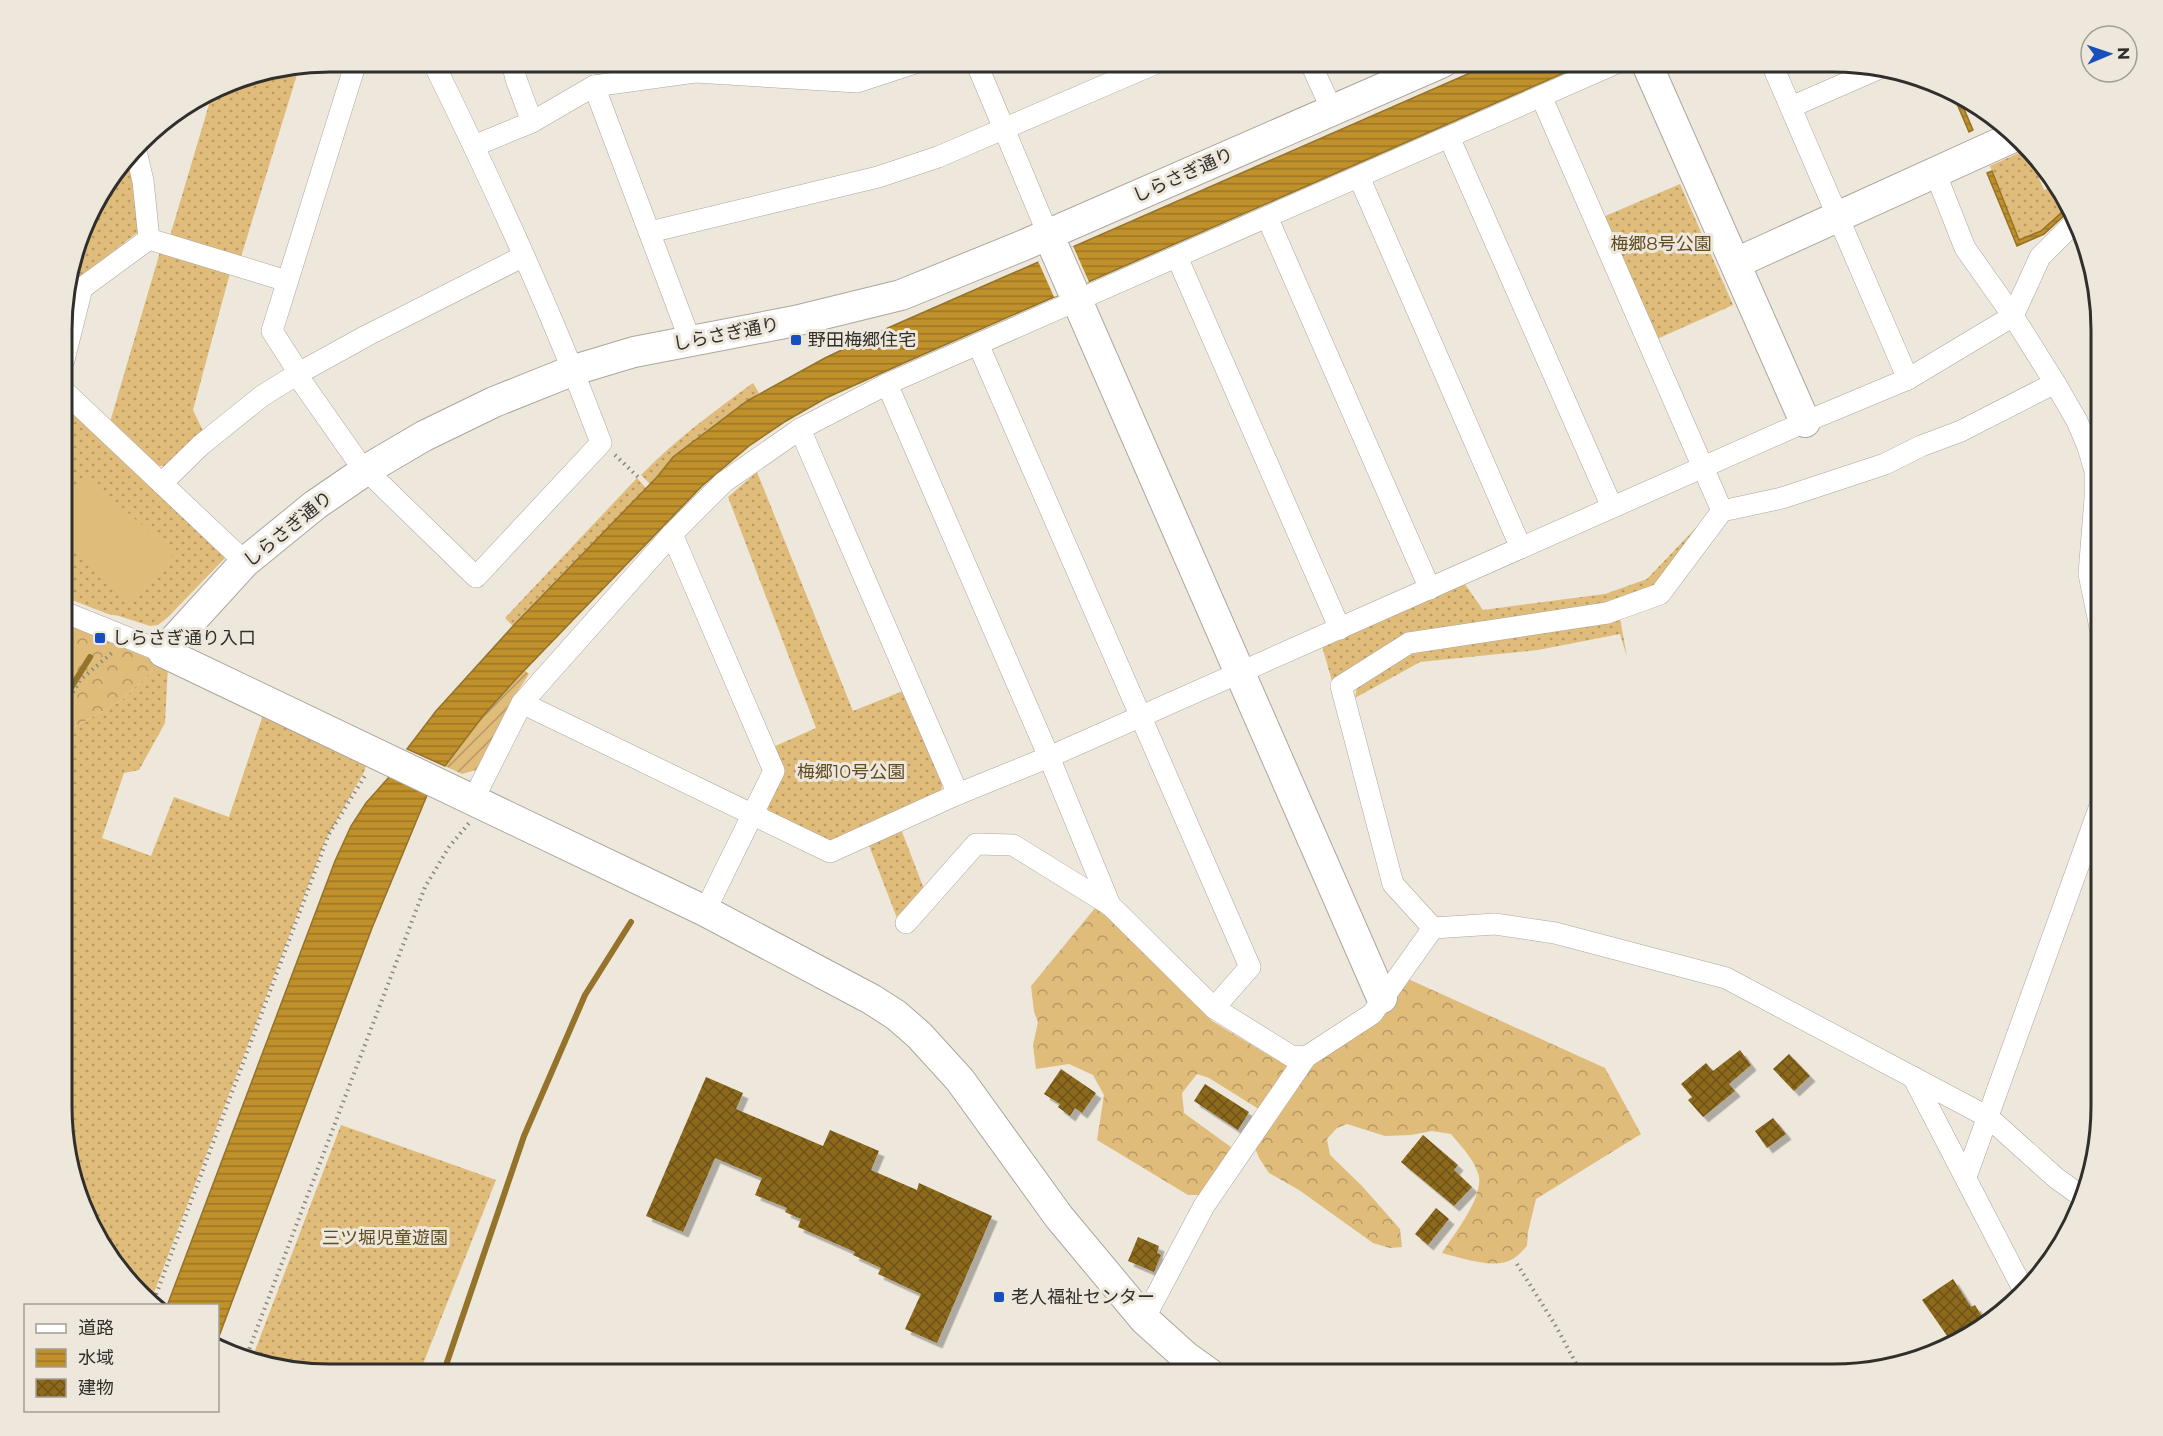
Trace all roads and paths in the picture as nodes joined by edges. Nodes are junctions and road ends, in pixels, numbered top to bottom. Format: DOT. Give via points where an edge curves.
graph roads {
  1 [pos="353,72"];
  2 [pos="438,72"];
  3 [pos="514,72"];
  4 [pos="694,72"];
  5 [pos="694,72"];
  6 [pos="888,72"];
  7 [pos="980,72"];
  8 [pos="1135,72"];
  9 [pos="1315,72"];
  10 [pos="1420,72"];
  11 [pos="1596,72"];
  12 [pos="1650,72"];
  13 [pos="1775,72"];
  14 [pos="1866,74"];
  15 [pos="594,86"];
  16 [pos="1541,96"];
  17 [pos="1791,107"];
  18 [pos="1332,110"];
  19 [pos="532,122"];
  20 [pos="1003,128"];
  21 [pos="1449,137"];
  22 [pos="2007,140"];
  23 [pos="474,146"];
  24 [pos="138,158"];
  25 [pos="1935,172"];
  26 [pos="1359,177"];
  27 [pos="1838,216"];
  28 [pos="1267,217"];
  29 [pos="2069,228"];
  30 [pos="651,232"];
  31 [pos="149,239"];
  32 [pos="1052,244"];
  33 [pos="524,256"];
  34 [pos="1177,257"];
  35 [pos="1736,262"];
  36 [pos="287,280"];
  37 [pos="1074,294"];
  38 [pos="2013,316"];
  39 [pos="72,327"];
  40 [pos="690,340"];
  41 [pos="978,344"];
  42 [pos="574,370"];
  43 [pos="298,374"];
  44 [pos="1908,379"];
  45 [pos="2055,383"];
  46 [pos="887,384"];
  47 [pos="72,399"];
  48 [pos="1805,422"];
  49 [pos="800,429"];
  50 [pos="601,443"];
  51 [pos="2091,457"];
  52 [pos="361,465"];
  53 [pos="1705,468"];
  54 [pos="639,477"];
  55 [pos="162,483"];
  56 [pos="1612,507"];
  57 [pos="1722,510"];
  58 [pos="672,534"];
  59 [pos="1521,548"];
  60 [pos="2091,551"];
  61 [pos="245,562"];
  62 [pos="2091,584"];
  63 [pos="1430,589"];
  64 [pos="72,615"];
  65 [pos="1341,629"];
  66 [pos="130,639"];
  67 [pos="163,652"];
  68 [pos="1239,673"];
  69 [pos="72,694"];
  70 [pos="522,703"];
  71 [pos="1140,716"];
  72 [pos="1049,757"];
  73 [pos="383,758"];
  74 [pos="958,794"];
  75 [pos="478,803"];
  76 [pos="753,814"];
  77 [pos="2091,831"];
  78 [pos="1110,905"];
  79 [pos="705,911"];
  80 [pos="906,923"];
  81 [pos="1433,928"];
  82 [pos="1382,998"];
  83 [pos="1214,1008"];
  84 [pos="1306,1057"];
  85 [pos="1913,1077"];
  86 [pos="1988,1117"];
  87 [pos="1966,1177"];
  88 [pos="2076,1192"];
  89 [pos="1517,1264"];
  90 [pos="2020,1283"];
  91 [pos="156,1296"];
  92 [pos="1144,1319"];
  93 [pos="249,1350"];
  94 [pos="1196,1364"];
  95 [pos="1577,1364"];
  1 -- 36 [label="street"];
  2 -- 23 [label="street"];
  3 -- 19 [label="street"];
  4 -- 15 [label="street"];
  5 -- 6 [label="street" via="857,82"];
  7 -- 20 [label="street"];
  8 -- 20 [label="street"];
  9 -- 18 [label="street"];
  10 -- 18 [label="street, しらさぎ通り"];
  11 -- 16 [label="street"];
  12 -- 35 [label="street"];
  13 -- 17 [label="street"];
  14 -- 17 [label="street"];
  15 -- 19 [label="street"];
  15 -- 30 [label="street"];
  16 -- 21 [label="street"];
  16 -- 53 [label="street"];
  17 -- 27 [label="street"];
  18 -- 32 [label="street, しらさぎ通り"];
  19 -- 23 [label="street"];
  20 -- 30 [label="street" via="938,157 878,177"];
  20 -- 32 [label="street"];
  21 -- 26 [label="street"];
  21 -- 56 [label="street"];
  22 -- 25 [label="street"];
  23 -- 33 [label="street"];
  24 -- 31 [label="street"];
  25 -- 27 [label="street"];
  25 -- 38 [label="street" via="1965,248"];
  26 -- 28 [label="street"];
  26 -- 59 [label="street"];
  27 -- 35 [label="street"];
  27 -- 44 [label="street"];
  28 -- 34 [label="street"];
  28 -- 63 [label="street"];
  29 -- 38 [label="street" via="2040,257"];
  30 -- 40 [label="street"];
  31 -- 36 [label="street"];
  31 -- 39 [label="street" via="82,288"];
  32 -- 37 [label="street"];
  32 -- 40 [label="street, しらさぎ通り" via="901,295 795,321"];
  33 -- 42 [label="street"];
  33 -- 43 [label="street"];
  34 -- 37 [label="street"];
  34 -- 65 [label="street"];
  35 -- 48 [label="street"];
  36 -- 43 [label="street" via="272,332"];
  37 -- 41 [label="street"];
  37 -- 68 [label="street"];
  38 -- 44 [label="street"];
  38 -- 45 [label="street"];
  40 -- 42 [label="street, しらさぎ通り"];
  41 -- 46 [label="street"];
  41 -- 71 [label="street"];
  42 -- 50 [label="street"];
  42 -- 52 [label="street, しらさぎ通り" via="494,402"];
  43 -- 52 [label="street"];
  43 -- 55 [label="street" via="227,424"];
  44 -- 48 [label="street"];
  45 -- 51 [label="street" via="2077,421"];
  45 -- 57 [label="street" via="1885,464 1782,498"];
  46 -- 49 [label="street"];
  46 -- 72 [label="street"];
  47 -- 55 [label="street"];
  48 -- 53 [label="street"];
  49 -- 58 [label="street" via="724,482"];
  49 -- 74 [label="street"];
  50 -- 52 [label="street" via="476,577"];
  50 -- 54 [label="path"];
  52 -- 61 [label="street, しらさぎ通り"];
  53 -- 56 [label="street"];
  53 -- 57 [label="street"];
  55 -- 61 [label="street"];
  56 -- 59 [label="street"];
  57 -- 81 [label="street" via="1660,594 1607,612 1409,643 1341,686 1394,884"];
  58 -- 70 [label="street"];
  58 -- 76 [label="street" via="774,771"];
  59 -- 63 [label="street"];
  60 -- 62 [label="street"];
  61 -- 67 [label="street, しらさぎ通り"];
  63 -- 65 [label="street"];
  64 -- 66 [label="street"];
  65 -- 68 [label="street"];
  66 -- 67 [label="street"];
  66 -- 69 [label="path" via="80,680"];
  67 -- 73 [label="street"];
  68 -- 71 [label="street"];
  68 -- 82 [label="street"];
  70 -- 75 [label="street"];
  70 -- 76 [label="street"];
  71 -- 72 [label="street"];
  71 -- 83 [label="street" via="1250,967"];
  72 -- 74 [label="street"];
  72 -- 78 [label="street"];
  73 -- 75 [label="street"];
  73 -- 91 [label="path" via="329,834"];
  74 -- 76 [label="street" via="831,852"];
  75 -- 79 [label="street"];
  75 -- 93 [label="path" via="425,887"];
  76 -- 79 [label="street"];
  77 -- 86 [label="street"];
  78 -- 80 [label="street" via="1013,845 976,844"];
  78 -- 83 [label="street"];
  79 -- 92 [label="street" via="871,999 919,1035 960,1080 1059,1217"];
  81 -- 82 [label="street"];
  81 -- 85 [label="street" via="1496,924 1554,933 1726,978"];
  82 -- 84 [label="street" via="1372,1014"];
  83 -- 84 [label="street" via="1291,1056"];
  84 -- 92 [label="street" via="1204,1206"];
  85 -- 86 [label="street"];
  85 -- 87 [label="street"];
  86 -- 87 [label="street"];
  86 -- 88 [label="street"];
  87 -- 90 [label="street"];
  89 -- 95 [label="path"];
  92 -- 94 [label="street"];
}
